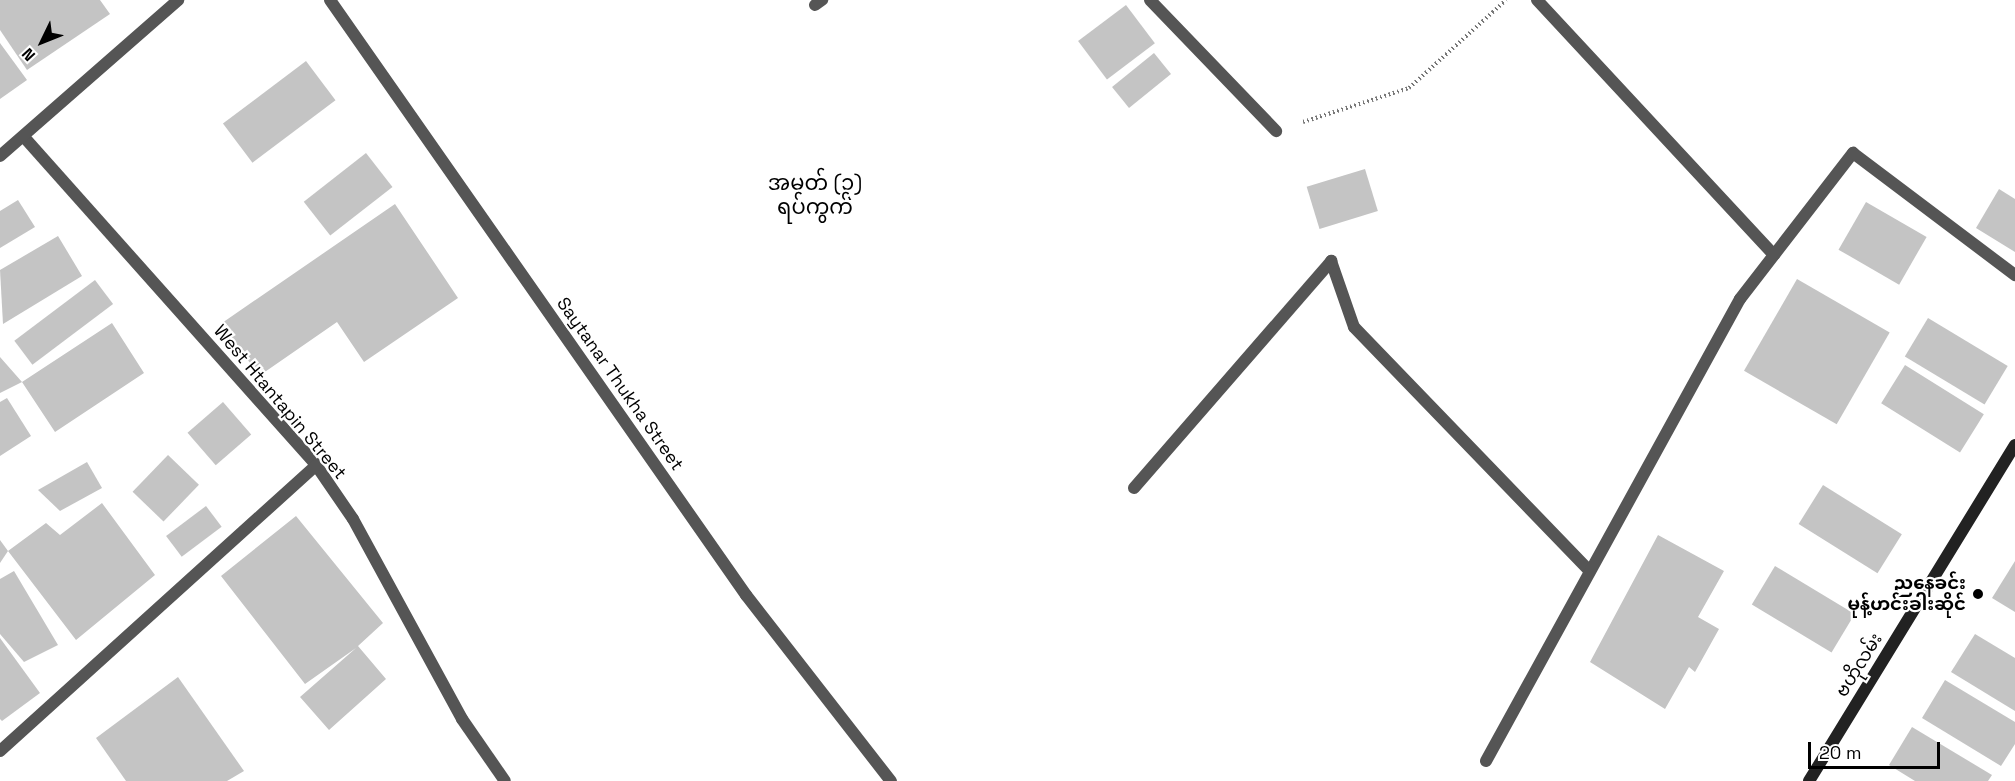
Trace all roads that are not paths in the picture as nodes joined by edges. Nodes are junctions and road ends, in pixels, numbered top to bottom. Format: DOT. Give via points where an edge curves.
graph roads {
  1 [pos="178,0"];
  2 [pos="330,0"];
  3 [pos="1150,0"];
  4 [pos="1537,0"];
  5 [pos="1276,131"];
  6 [pos="24,137"];
  7 [pos="0,156"];
  8 [pos="1774,255"];
  9 [pos="2015,275"];
  10 [pos="2015,445"];
  11 [pos="316,465"];
  12 [pos="1134,488"];
  13 [pos="1590,571"];
  14 [pos="0,751"];
  15 [pos="1486,760"];
  16 [pos="505,781"];
  17 [pos="891,781"];
  18 [pos="1809,781"];
  1 -- 6 [label="street"];
  2 -- 17 [label="street, Saytanar Thukha Street" via="746,595"];
  3 -- 5 [label="street"];
  4 -- 8 [label="street"];
  6 -- 7 [label="street"];
  6 -- 11 [label="street, West Htantapin Street"];
  8 -- 9 [label="street" via="1852,153"];
  8 -- 13 [label="street" via="1740,299"];
  10 -- 18 [label="main road, ဗဟိုလမ်း"];
  11 -- 14 [label="street"];
  11 -- 16 [label="street, West Htantapin Street" via="353,519 462,719"];
  12 -- 13 [label="street" via="1331,261 1354,327"];
  13 -- 15 [label="street"];
}
